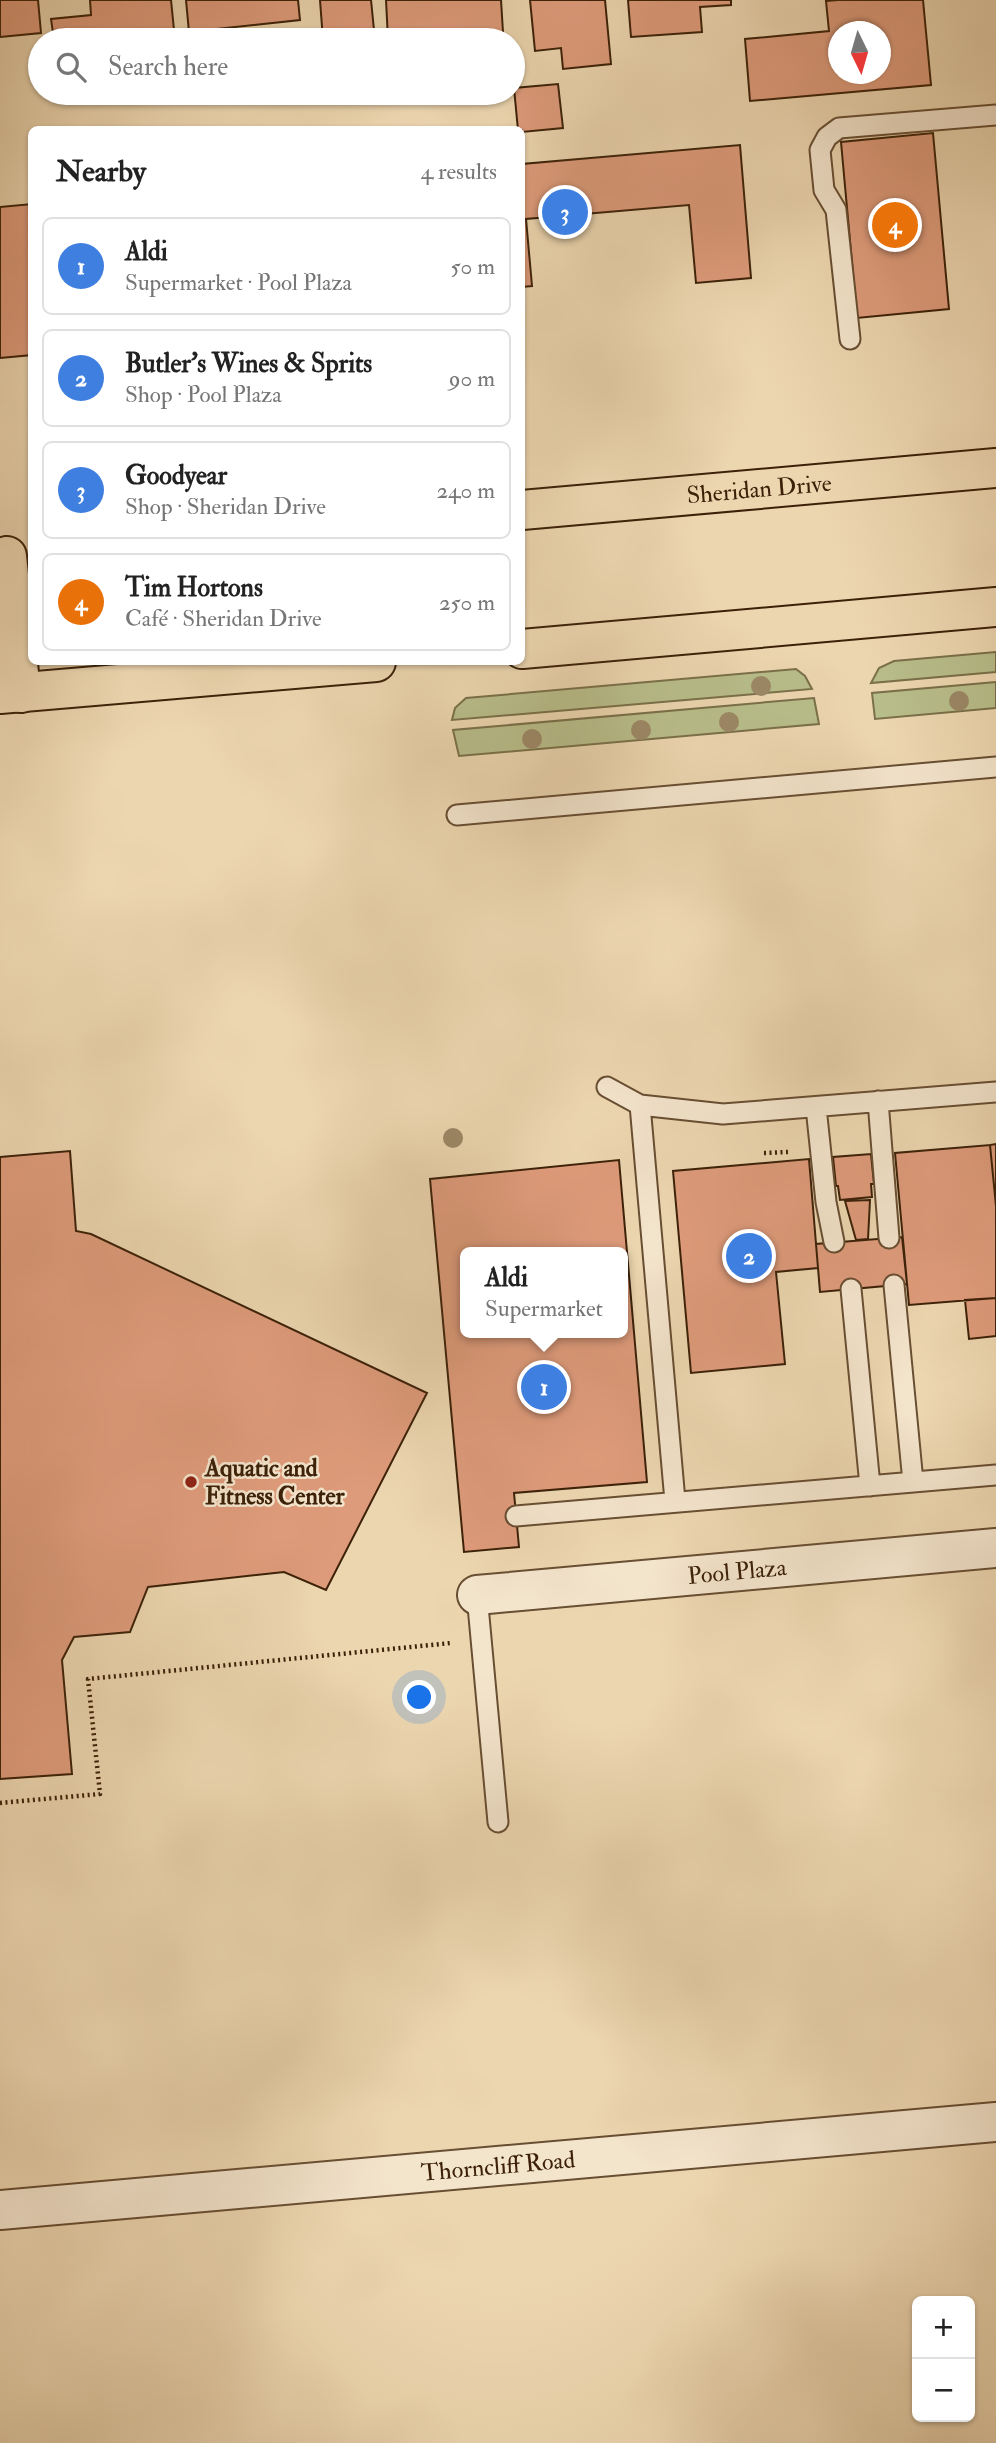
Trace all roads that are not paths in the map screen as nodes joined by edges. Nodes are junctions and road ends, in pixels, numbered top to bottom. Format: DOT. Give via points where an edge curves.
graph roads {
  1 [pos="996,115"];
  2 [pos="850,339"];
  3 [pos="996,468"];
  4 [pos="525,510"];
  5 [pos="13,556"];
  6 [pos="996,607"];
  7 [pos="525,649"];
  8 [pos="341,665"];
  9 [pos="10,693"];
  10 [pos="996,767"];
  11 [pos="457,816"];
  12 [pos="607,1087"];
  13 [pos="996,1092"];
  14 [pos="878,1101"];
  15 [pos="640,1105"];
  16 [pos="816,1107"];
  17 [pos="883,1238"];
  18 [pos="840,1242"];
  19 [pos="888,1286"];
  20 [pos="844,1290"];
  21 [pos="996,1475"];
  22 [pos="907,1482"];
  23 [pos="863,1486"];
  24 [pos="676,1501"];
  25 [pos="516,1516"];
  26 [pos="996,1548"];
  27 [pos="477,1595"];
  28 [pos="498,1822"];
  29 [pos="996,2122"];
  30 [pos="0,2210"];
  1 -- 2 [label="lane" via="839,128 827,137 820,150 824,190 836,210"];
  3 -- 4 [label="main road, Sheridan Drive"];
  5 -- 9 [label="main road"];
  6 -- 7 [label="main road"];
  8 -- 9 [label="main road"];
  10 -- 11 [label="lane"];
  12 -- 15 [label="lane"];
  13 -- 14 [label="lane"];
  14 -- 16 [label="lane"];
  14 -- 17 [label="lane" via="887,1197"];
  15 -- 16 [label="lane" via="723,1114"];
  15 -- 24 [label="lane"];
  16 -- 18 [label="lane" via="826,1202"];
  19 -- 22 [label="lane"];
  20 -- 23 [label="lane"];
  21 -- 22 [label="lane"];
  22 -- 23 [label="lane"];
  23 -- 24 [label="lane"];
  24 -- 25 [label="lane"];
  26 -- 27 [label="street, Pool Plaza"];
  27 -- 28 [label="lane"];
  29 -- 30 [label="street, Thorncliff Road"];
}
